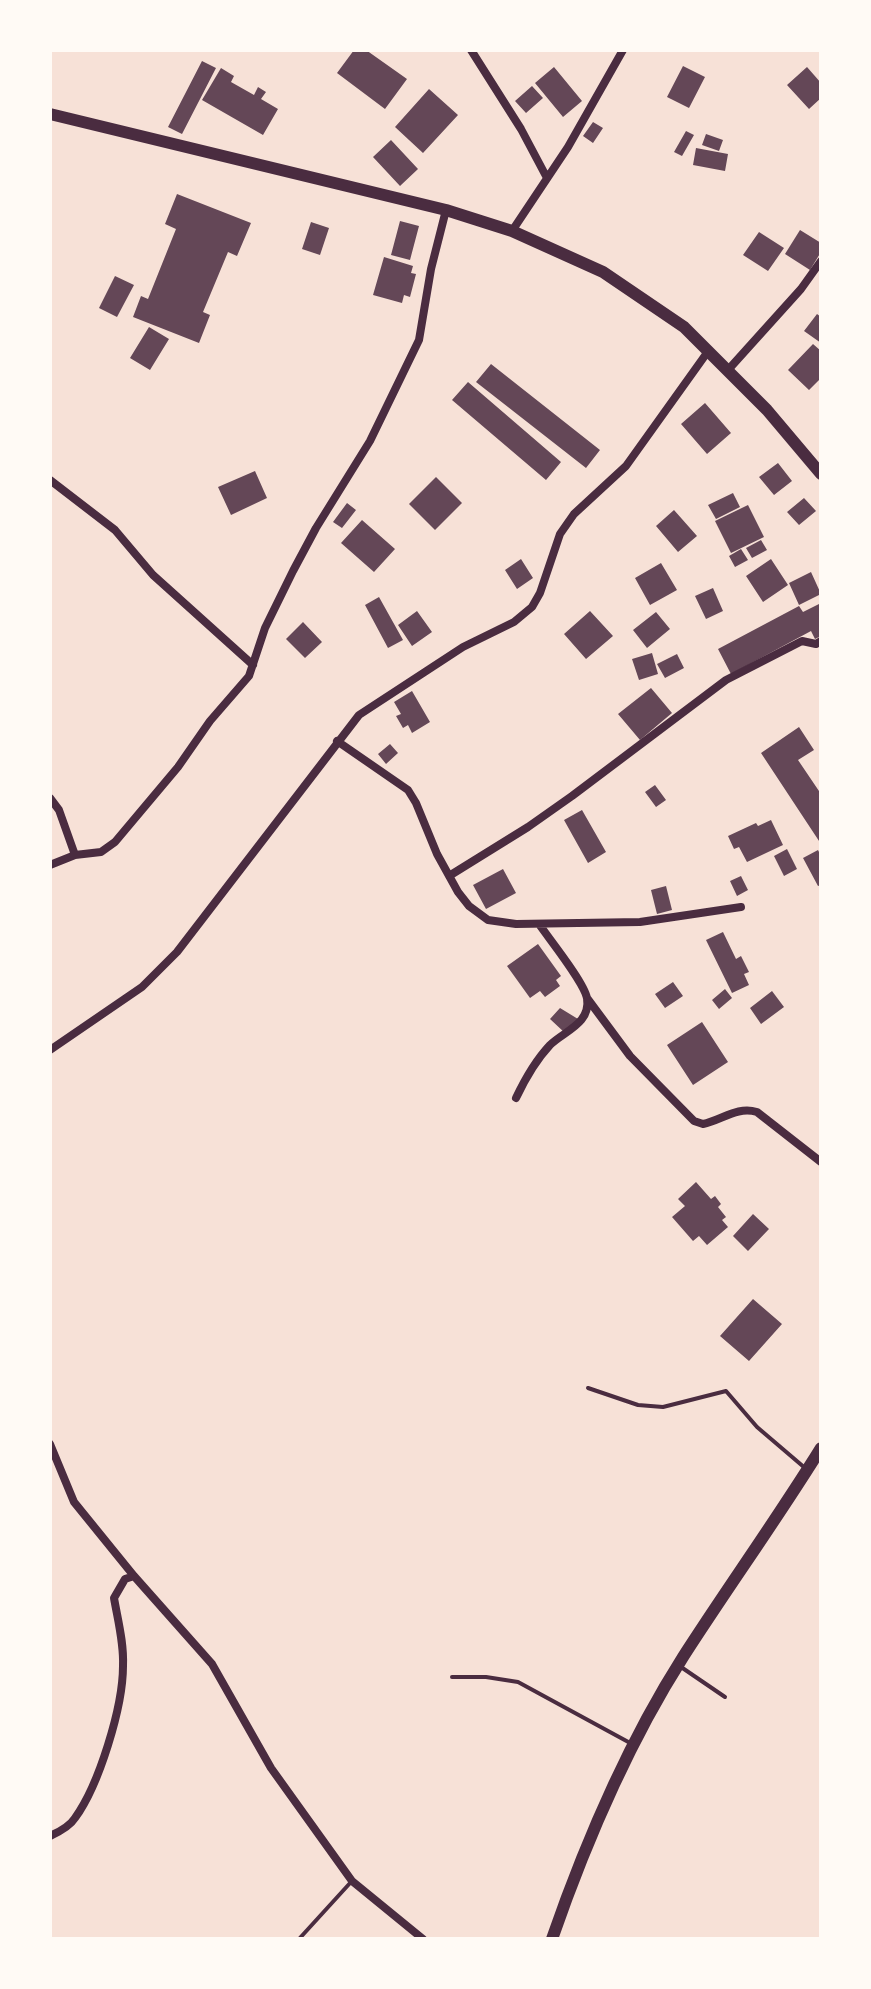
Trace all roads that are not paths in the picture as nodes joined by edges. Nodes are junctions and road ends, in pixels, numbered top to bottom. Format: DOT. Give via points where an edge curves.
graph roads {
  1 [pos="471,50"];
  2 [pos="623,50"];
  3 [pos="50,114"];
  4 [pos="547,178"];
  5 [pos="446,210"];
  6 [pos="512,231"];
  7 [pos="821,261"];
  8 [pos="709,350"];
  9 [pos="728,370"];
  10 [pos="821,474"];
  11 [pos="50,480"];
  12 [pos="821,641"];
  13 [pos="253,665"];
  14 [pos="337,741"];
  15 [pos="50,798"];
  16 [pos="75,855"];
  17 [pos="50,865"];
  18 [pos="449,876"];
  19 [pos="741,907"];
  20 [pos="539,924"];
  21 [pos="587,998"];
  22 [pos="50,1050"];
  23 [pos="516,1098"];
  24 [pos="821,1162"];
  25 [pos="588,1388"];
  26 [pos="50,1444"];
  27 [pos="821,1448"];
  28 [pos="813,1466"];
  29 [pos="134,1576"];
  30 [pos="679,1665"];
  31 [pos="452,1677"];
  32 [pos="725,1697"];
  33 [pos="634,1745"];
  34 [pos="50,1836"];
  35 [pos="352,1881"];
  36 [pos="299,1939"];
  37 [pos="423,1939"];
  38 [pos="552,1939"];
  1 -- 4 [label="street"];
  2 -- 4 [label="street"];
  3 -- 5 [label="main road"];
  4 -- 6 [label="street"];
  5 -- 6 [label="main road"];
  5 -- 13 [label="street" via="419,340 370,441 293,571"];
  6 -- 8 [label="main road" via="603,272"];
  7 -- 9 [label="street"];
  8 -- 9 [label="main road"];
  8 -- 14 [label="street" via="626,466 560,534 532,607 370,707"];
  9 -- 10 [label="main road"];
  11 -- 13 [label="street" via="115,530 159,582"];
  12 -- 18 [label="street" via="802,641 726,680 550,812"];
  13 -- 16 [label="street" via="115,842 101,852"];
  14 -- 18 [label="street" via="408,790"];
  14 -- 22 [label="street" via="177,952 142,987"];
  15 -- 16 [label="street"];
  16 -- 17 [label="street"];
  18 -- 20 [label="street" via="469,906 488,920"];
  19 -- 20 [label="street" via="640,922"];
  20 -- 21 [label="street"];
  21 -- 23 [label="street" via="583,1020 552,1043"];
  21 -- 24 [label="street" via="630,1056 694,1121 703,1124 747,1109 757,1112"];
  25 -- 28 [label="lane" via="638,1405 663,1407 726,1391 757,1427"];
  26 -- 29 [label="street" via="74,1502"];
  27 -- 28 [label="main road"];
  28 -- 30 [label="main road"];
  29 -- 34 [label="street" via="125,1579 114,1598 123,1669 106,1748 92,1790 73,1821"];
  29 -- 35 [label="street" via="212,1664 271,1768"];
  30 -- 32 [label="lane"];
  30 -- 33 [label="main road"];
  31 -- 33 [label="lane" via="518,1682"];
  33 -- 38 [label="main road" via="576,1871"];
  35 -- 36 [label="lane"];
  35 -- 37 [label="street"];
}
